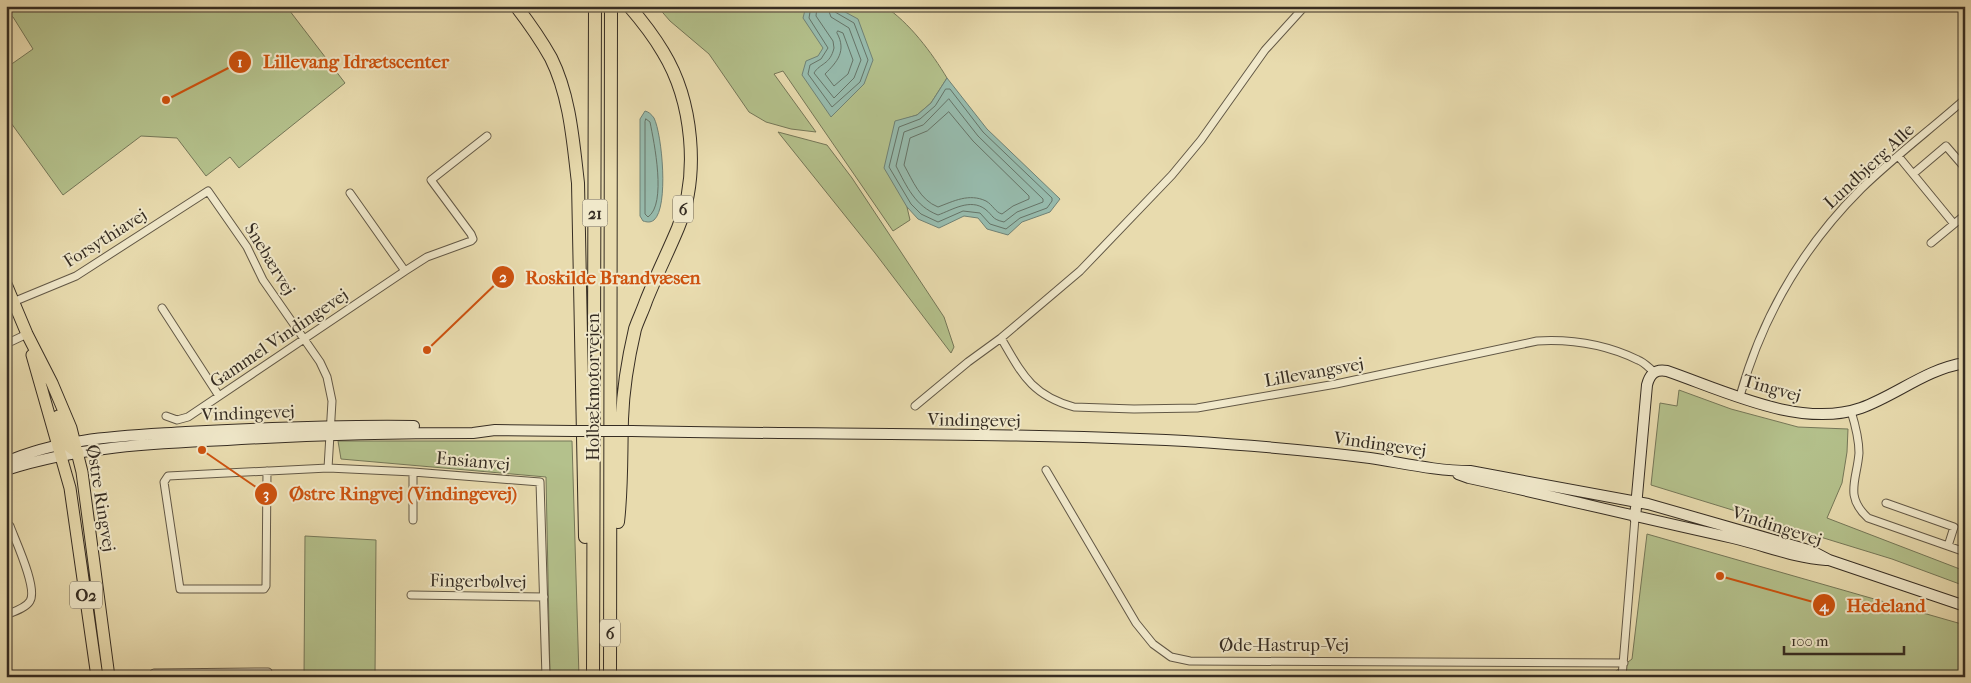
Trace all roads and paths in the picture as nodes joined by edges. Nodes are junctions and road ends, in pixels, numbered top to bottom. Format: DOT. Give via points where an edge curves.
graph roads {
  1 [pos="516,6"];
  2 [pos="595,6"];
  3 [pos="611,6"];
  4 [pos="630,6"];
  5 [pos="1305,6"];
  6 [pos="1965,99"];
  7 [pos="487,136"];
  8 [pos="1899,157"];
  9 [pos="1965,168"];
  10 [pos="1913,174"];
  11 [pos="208,191"];
  12 [pos="350,193"];
  13 [pos="1965,215"];
  14 [pos="1954,224"];
  15 [pos="1931,243"];
  16 [pos="405,270"];
  17 [pos="6,284"];
  18 [pos="13,302"];
  19 [pos="162,308"];
  20 [pos="26,334"];
  21 [pos="1001,338"];
  22 [pos="304,340"];
  23 [pos="6,344"];
  24 [pos="1965,362"];
  25 [pos="1654,372"];
  26 [pos="219,396"];
  27 [pos="1740,396"];
  28 [pos="915,406"];
  29 [pos="1851,411"];
  30 [pos="166,416"];
  31 [pos="331,431"];
  32 [pos="68,449"];
  33 [pos="6,462"];
  34 [pos="328,468"];
  35 [pos="6,470"];
  36 [pos="1046,470"];
  37 [pos="267,471"];
  38 [pos="1451,471"];
  39 [pos="414,472"];
  40 [pos="1636,501"];
  41 [pos="1886,503"];
  42 [pos="1635,518"];
  43 [pos="413,520"];
  44 [pos="6,528"];
  45 [pos="1948,546"];
  46 [pos="1965,552"];
  47 [pos="1829,560"];
  48 [pos="610,589"];
  49 [pos="411,595"];
  50 [pos="544,597"];
  51 [pos="1965,606"];
  52 [pos="6,615"];
  53 [pos="593,640"];
  54 [pos="1624,663"];
  55 [pos="268,672"];
  56 [pos="412,675"];
  57 [pos="546,676"];
  58 [pos="97,677"];
  59 [pos="109,677"];
  60 [pos="155,677"];
  61 [pos="593,677"];
  62 [pos="610,677"];
  63 [pos="1622,677"];
  1 -- 53 [label="highway, 6" via="551,59 563,91 578,183 586,567"];
  2 -- 53 [label="highway, Holbækmotorvejen / 21"];
  3 -- 48 [label="highway, Holbækmotorvejen / 21"];
  4 -- 48 [label="highway, 6" via="664,54 679,88 689,123 691,160 688,192 679,226 636,326 627,367 619,512"];
  5 -- 21 [label="street" via="1265,50 1201,140 1165,182 1080,271"];
  6 -- 8 [label="street, Lundbjerg Alle"];
  7 -- 16 [label="street, Gammel Vindingevej" via="431,180 473,239 427,257"];
  8 -- 10 [label="street"];
  8 -- 27 [label="street, Lundbjerg Alle" via="1862,189 1801,260 1767,320"];
  9 -- 10 [label="street" via="1946,146"];
  10 -- 14 [label="street"];
  11 -- 18 [label="street, Forsythiavej" via="76,276"];
  11 -- 22 [label="street, Snebærvej" via="247,247 266,286"];
  12 -- 16 [label="street"];
  13 -- 14 [label="street"];
  14 -- 15 [label="street"];
  16 -- 22 [label="street, Gammel Vindingevej"];
  17 -- 18 [label="main road, Østre Ringvej / O2"];
  18 -- 20 [label="main road, Østre Ringvej / O2"];
  19 -- 26 [label="street"];
  20 -- 23 [label="street"];
  20 -- 32 [label="main road, Østre Ringvej / O2"];
  20 -- 32 [label="main road, Østre Ringvej / O2" via="52,383"];
  21 -- 25 [label="street, Lillevangsvej" via="1021,372 1043,394 1066,405 1090,408 1197,408 1336,384 1537,341 1565,340 1598,347 1639,360"];
  21 -- 28 [label="street"];
  22 -- 26 [label="street, Gammel Vindingevej"];
  22 -- 31 [label="street, Snebærvej" via="328,377 332,401"];
  24 -- 29 [label="main road, Tingvej" via="1940,369"];
  25 -- 27 [label="main road, Tingvej" via="1667,371"];
  25 -- 40 [label="main road" via="1646,384"];
  26 -- 30 [label="street, Gammel Vindingevej" via="188,418 177,420"];
  27 -- 29 [label="main road, Tingvej" via="1803,414"];
  29 -- 45 [label="street" via="1859,451 1852,490 1860,510 1868,518"];
  31 -- 32 [label="main road, Vindingevej"];
  31 -- 34 [label="street, Snebærvej"];
  31 -- 38 [label="main road, Vindingevej, bridge" via="473,427 495,430 1075,437 1288,449"];
  32 -- 33 [label="main road, Vindingevej"];
  32 -- 35 [label="main road, Vindingevej"];
  32 -- 58 [label="main road, Østre Ringvej / O2"];
  32 -- 59 [label="main road, Østre Ringvej / O2" via="82,472"];
  34 -- 37 [label="street, Ensianvej"];
  34 -- 39 [label="street, Ensianvej"];
  36 -- 54 [label="street, Øde-Hastrup-Vej" via="1136,623 1153,644 1170,657 1190,661"];
  37 -- 37 [label="street, Ensianvej" via="168,476 164,482 180,589 264,589"];
  38 -- 40 [label="main road, Vindingevej" via="1470,471"];
  38 -- 42 [label="main road, Vindingevej"];
  39 -- 43 [label="street"];
  39 -- 50 [label="street, Ensianvej" via="540,482"];
  40 -- 42 [label="main road"];
  40 -- 47 [label="main road, Vindingevej" via="1812,551"];
  41 -- 45 [label="street" via="1954,527"];
  42 -- 47 [label="main road, Vindingevej" via="1736,539 1809,559"];
  42 -- 54 [label="street"];
  44 -- 52 [label="street" via="10,526 26,565 31,597 27,604"];
  45 -- 46 [label="street"];
  47 -- 51 [label="main road, Vindingevej"];
  48 -- 62 [label="highway, Holbækmotorvejen / 6"];
  49 -- 50 [label="street, Fingerbølvej"];
  50 -- 57 [label="street, Ensianvej"];
  53 -- 61 [label="highway, Holbækmotorvejen / 6"];
  54 -- 63 [label="street"];
  55 -- 60 [label="street" via="154,673"];
  56 -- 57 [label="street"];
}
